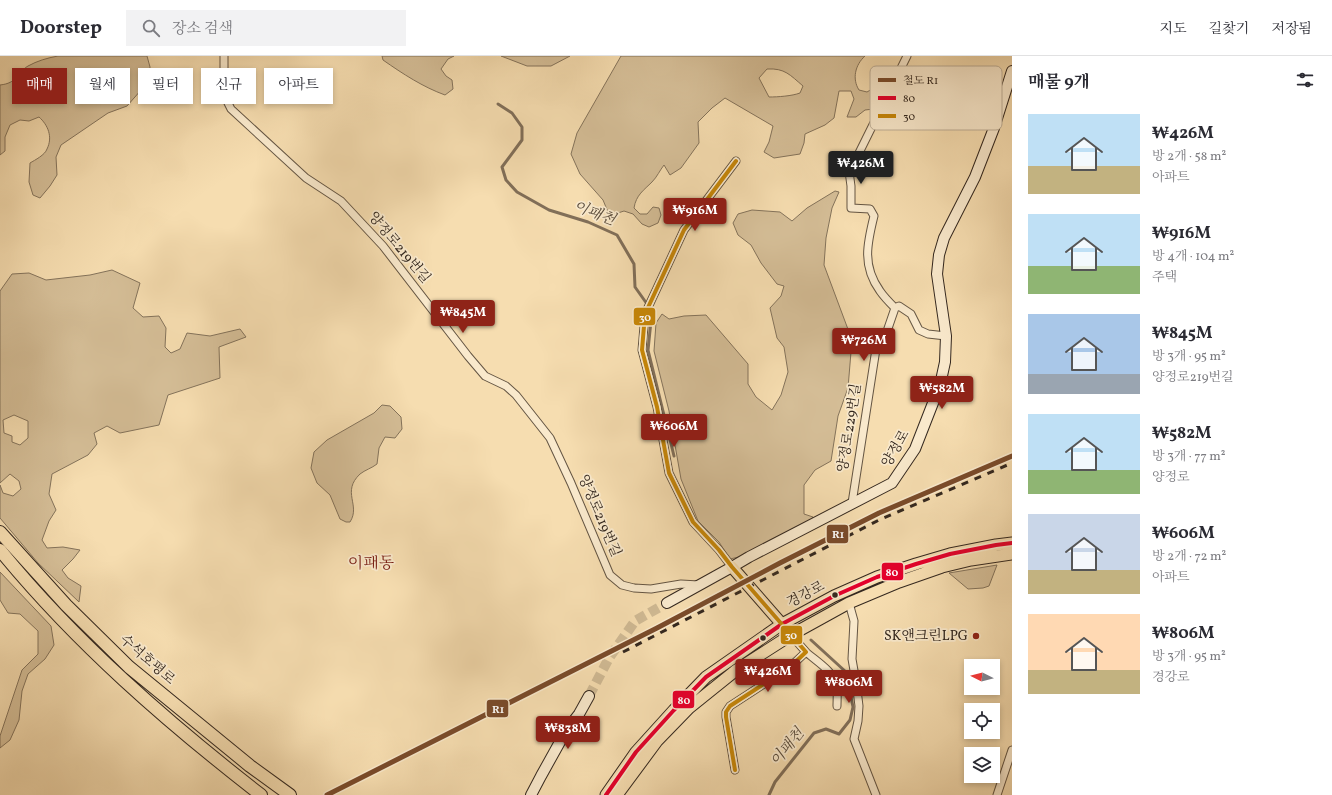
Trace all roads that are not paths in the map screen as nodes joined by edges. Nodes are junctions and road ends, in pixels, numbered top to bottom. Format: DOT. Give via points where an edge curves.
graph roads {
  1 [pos="224,56"];
  2 [pos="907,56"];
  3 [pos="902,66"];
  4 [pos="1012,71"];
  5 [pos="1002,103"];
  6 [pos="870,130"];
  7 [pos="993,130"];
  8 [pos="736,161"];
  9 [pos="895,308"];
  10 [pos="946,336"];
  11 [pos="852,503"];
  12 [pos="0,532"];
  13 [pos="1012,544"];
  14 [pos="0,550"];
  15 [pos="1012,554"];
  16 [pos="732,567"];
  17 [pos="700,585"];
  18 [pos="849,602"];
  19 [pos="667,603"];
  20 [pos="782,624"];
  21 [pos="792,635"];
  22 [pos="806,652"];
  23 [pos="589,696"];
  24 [pos="837,706"];
  25 [pos="1012,750"];
  26 [pos="735,770"];
  27 [pos="262,795"];
  28 [pos="290,795"];
  29 [pos="531,795"];
  30 [pos="606,795"];
  31 [pos="617,795"];
  32 [pos="876,795"];
  33 [pos="997,795"];
  1 -- 17 [label="street, 양정로219번길" via="224,95 231,109 306,178 341,201 383,246 468,356 486,376 516,394 550,438 610,575 622,585 634,588"];
  2 -- 3 [label="street"];
  4 -- 5 [label="main road, 양정로"];
  6 -- 9 [label="street" via="855,161 848,164 851,208 870,209 874,216 867,248 869,270 880,291"];
  7 -- 10 [label="main road, 양정로" via="975,177 944,238 939,255 937,274"];
  8 -- 16 [label="street" via="684,230 645,312 642,350 657,407 669,474 693,522"];
  9 -- 10 [label="street" via="899,306 911,314 919,330"];
  9 -- 11 [label="street, 양정로229번길" via="884,340 876,349"];
  10 -- 11 [label="main road, 양정로" via="945,362 940,384 915,449 892,483"];
  11 -- 16 [label="main road, 양정로"];
  12 -- 28 [label="highway, 수석호평로" via="66,605 129,667 250,766"];
  13 -- 20 [label="main road, 경강로" via="950,554 877,577 834,596"];
  14 -- 27 [label="highway" via="22,577 136,692"];
  15 -- 18 [label="main road, 경강로" via="971,560 932,570"];
  16 -- 17 [label="main road, 양정로"];
  16 -- 20 [label="main road"];
  17 -- 19 [label="main road, 양정로"];
  18 -- 21 [label="main road, 경강로"];
  18 -- 32 [label="street" via="854,621 852,659 859,706 854,739"];
  20 -- 21 [label="main road"];
  20 -- 30 [label="main road, 경강로" via="706,677 636,752"];
  21 -- 22 [label="street"];
  21 -- 31 [label="main road, 경강로" via="735,671 689,708 657,741"];
  22 -- 24 [label="street" via="834,678 837,687"];
  22 -- 26 [label="street" via="790,667 728,709 726,717"];
  23 -- 29 [label="main road" via="562,738"];
  25 -- 33 [label="street"];
}
